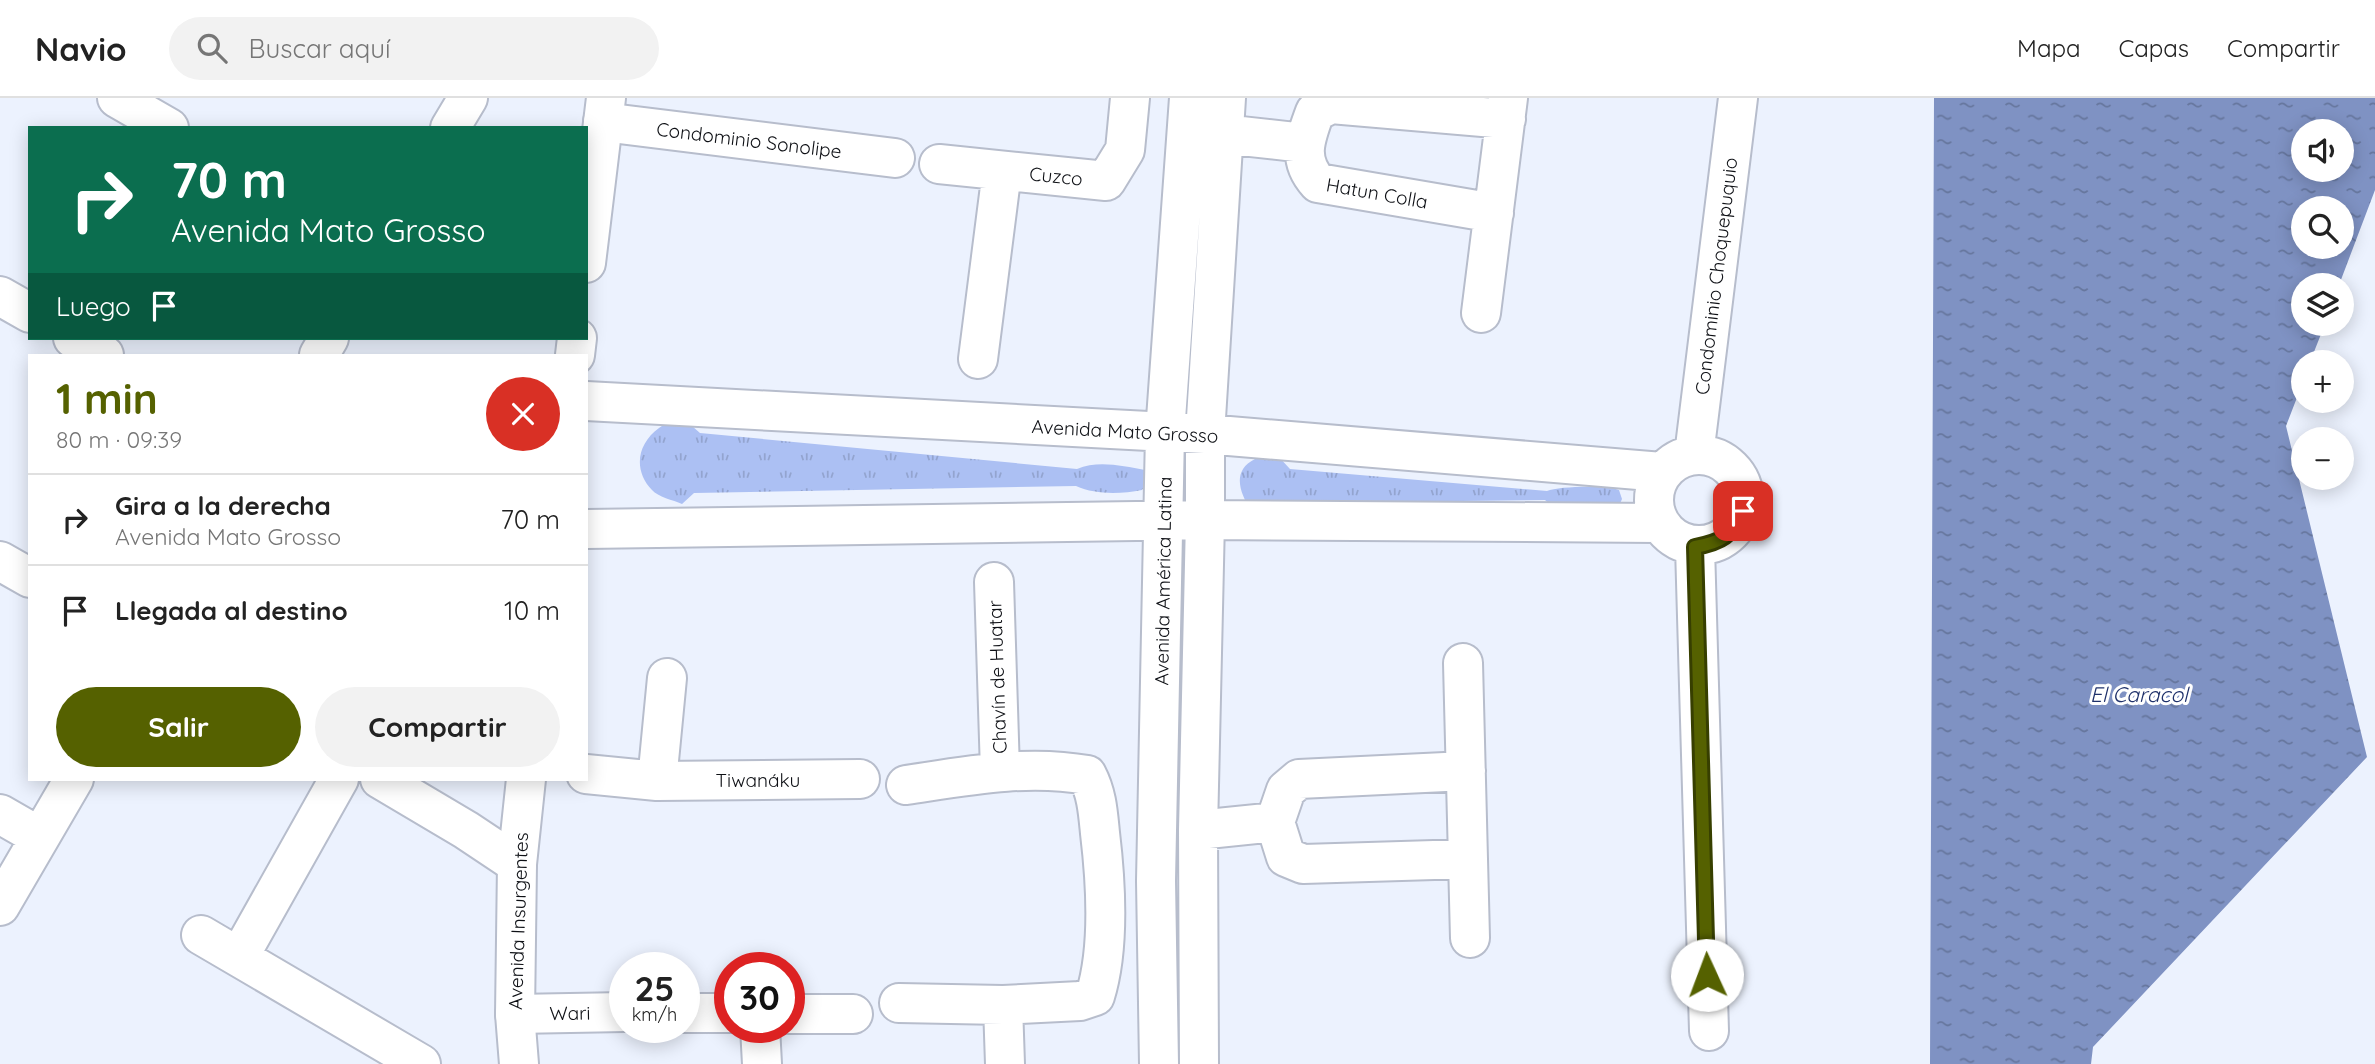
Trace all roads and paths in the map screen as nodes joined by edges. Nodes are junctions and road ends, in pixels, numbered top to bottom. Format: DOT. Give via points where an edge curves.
graph roads {
  1 [pos="117,98"];
  2 [pos="468,98"];
  3 [pos="1130,98"];
  4 [pos="1189,98"];
  5 [pos="1738,98"];
  6 [pos="1507,109"];
  7 [pos="605,110"];
  8 [pos="1224,116"];
  9 [pos="166,126"];
  10 [pos="451,126"];
  11 [pos="1304,143"];
  12 [pos="895,158"];
  13 [pos="939,164"];
  14 [pos="1002,171"];
  15 [pos="1494,213"];
  16 [pos="588,247"];
  17 [pos="0,296"];
  18 [pos="28,312"];
  19 [pos="1481,313"];
  20 [pos="77,340"];
  21 [pos="102,354"];
  22 [pos="978,359"];
  23 [pos="588,401"];
  24 [pos="1165,433"];
  25 [pos="1205,434"];
  26 [pos="1678,463"];
  27 [pos="1164,520"];
  28 [pos="1205,520"];
  29 [pos="1658,523"];
  30 [pos="588,529"];
  31 [pos="1695,547"];
  32 [pos="0,561"];
  33 [pos="28,577"];
  34 [pos="994,582"];
  35 [pos="1464,663"];
  36 [pos="667,678"];
  37 [pos="1000,771"];
  38 [pos="1466,771"];
  39 [pos="588,774"];
  40 [pos="860,779"];
  41 [pos="73,781"];
  42 [pos="338,781"];
  43 [pos="383,781"];
  44 [pos="526,781"];
  45 [pos="657,781"];
  46 [pos="906,785"];
  47 [pos="0,814"];
  48 [pos="1275,822"];
  49 [pos="1198,830"];
  50 [pos="40,836"];
  51 [pos="1467,859"];
  52 [pos="516,864"];
  53 [pos="1133,883"];
  54 [pos="0,906"];
  55 [pos="201,934"];
  56 [pos="1470,938"];
  57 [pos="239,957"];
  58 [pos="899,1003"];
  59 [pos="1003,1005"];
  60 [pos="609,1012"];
  61 [pos="515,1014"];
  62 [pos="805,1014"];
  63 [pos="853,1014"];
  64 [pos="1709,1031"];
  65 [pos="761,1043"];
  66 [pos="421,1064"];
  67 [pos="519,1064"];
  68 [pos="762,1064"];
  69 [pos="1005,1064"];
  70 [pos="1159,1064"];
  71 [pos="1199,1064"];
  1 -- 9 [label="street"];
  2 -- 10 [label="street"];
  3 -- 14 [label="street, Cuzco" via="1125,150 1106,181"];
  4 -- 24 [label="street, Avenida América Latina"];
  5 -- 26 [label="street, Condominio Choquepuquio"];
  6 -- 11 [label="street" via="1331,104 1315,112"];
  6 -- 15 [label="street"];
  7 -- 12 [label="street, Condominio Sonolipe"];
  7 -- 16 [label="street"];
  8 -- 11 [label="street"];
  8 -- 25 [label="street, Avenida América Latina"];
  11 -- 15 [label="street, Hatun Colla" via="1308,172 1318,183"];
  13 -- 14 [label="street, Cuzco"];
  14 -- 22 [label="street, Cuzco"];
  15 -- 19 [label="street"];
  17 -- 18 [label="street"];
  20 -- 21 [label="street"];
  23 -- 24 [label="street, Avenida Mato Grosso"];
  24 -- 25 [label="street, Avenida Mato Grosso"];
  24 -- 27 [label="street, Avenida América Latina"];
  25 -- 26 [label="street, Avenida Mato Grosso"];
  25 -- 28 [label="street, Avenida América Latina"];
  26 -- 29 [label="street" via="1653,498"];
  26 -- 31 [label="street, Avenida Mato Grosso" via="1715,457 1733,470 1743,489 1743,511 1734,530 1716,543"];
  27 -- 28 [label="street"];
  27 -- 30 [label="street"];
  27 -- 53 [label="street, Avenida América Latina"];
  28 -- 29 [label="street"];
  28 -- 49 [label="street, Avenida América Latina"];
  29 -- 31 [label="street" via="1674,540"];
  31 -- 64 [label="street"];
  32 -- 33 [label="street"];
  34 -- 37 [label="street, Chavín de Huatar"];
  35 -- 38 [label="street"];
  36 -- 45 [label="street"];
  37 -- 46 [label="street"];
  37 -- 53 [label="street" via="1087,775"];
  38 -- 48 [label="street" via="1299,779 1286,790"];
  38 -- 51 [label="street"];
  39 -- 45 [label="street, Tiwanáku"];
  40 -- 45 [label="street, Tiwanáku"];
  41 -- 50 [label="street"];
  42 -- 57 [label="street"];
  43 -- 52 [label="street"];
  44 -- 52 [label="street, Avenida Insurgentes"];
  47 -- 50 [label="street"];
  48 -- 49 [label="street"];
  48 -- 51 [label="street" via="1286,857 1303,864"];
  49 -- 71 [label="street, Avenida América Latina"];
  50 -- 54 [label="street"];
  51 -- 56 [label="street"];
  52 -- 61 [label="street, Avenida Insurgentes"];
  53 -- 59 [label="street" via="1095,996 1080,1001"];
  53 -- 70 [label="street, Avenida América Latina"];
  55 -- 57 [label="street"];
  57 -- 66 [label="street"];
  58 -- 59 [label="street"];
  59 -- 69 [label="street"];
  60 -- 61 [label="street, Wari"];
  61 -- 67 [label="street, Avenida Insurgentes"];
  62 -- 63 [label="street"];
  65 -- 68 [label="street"];
}
